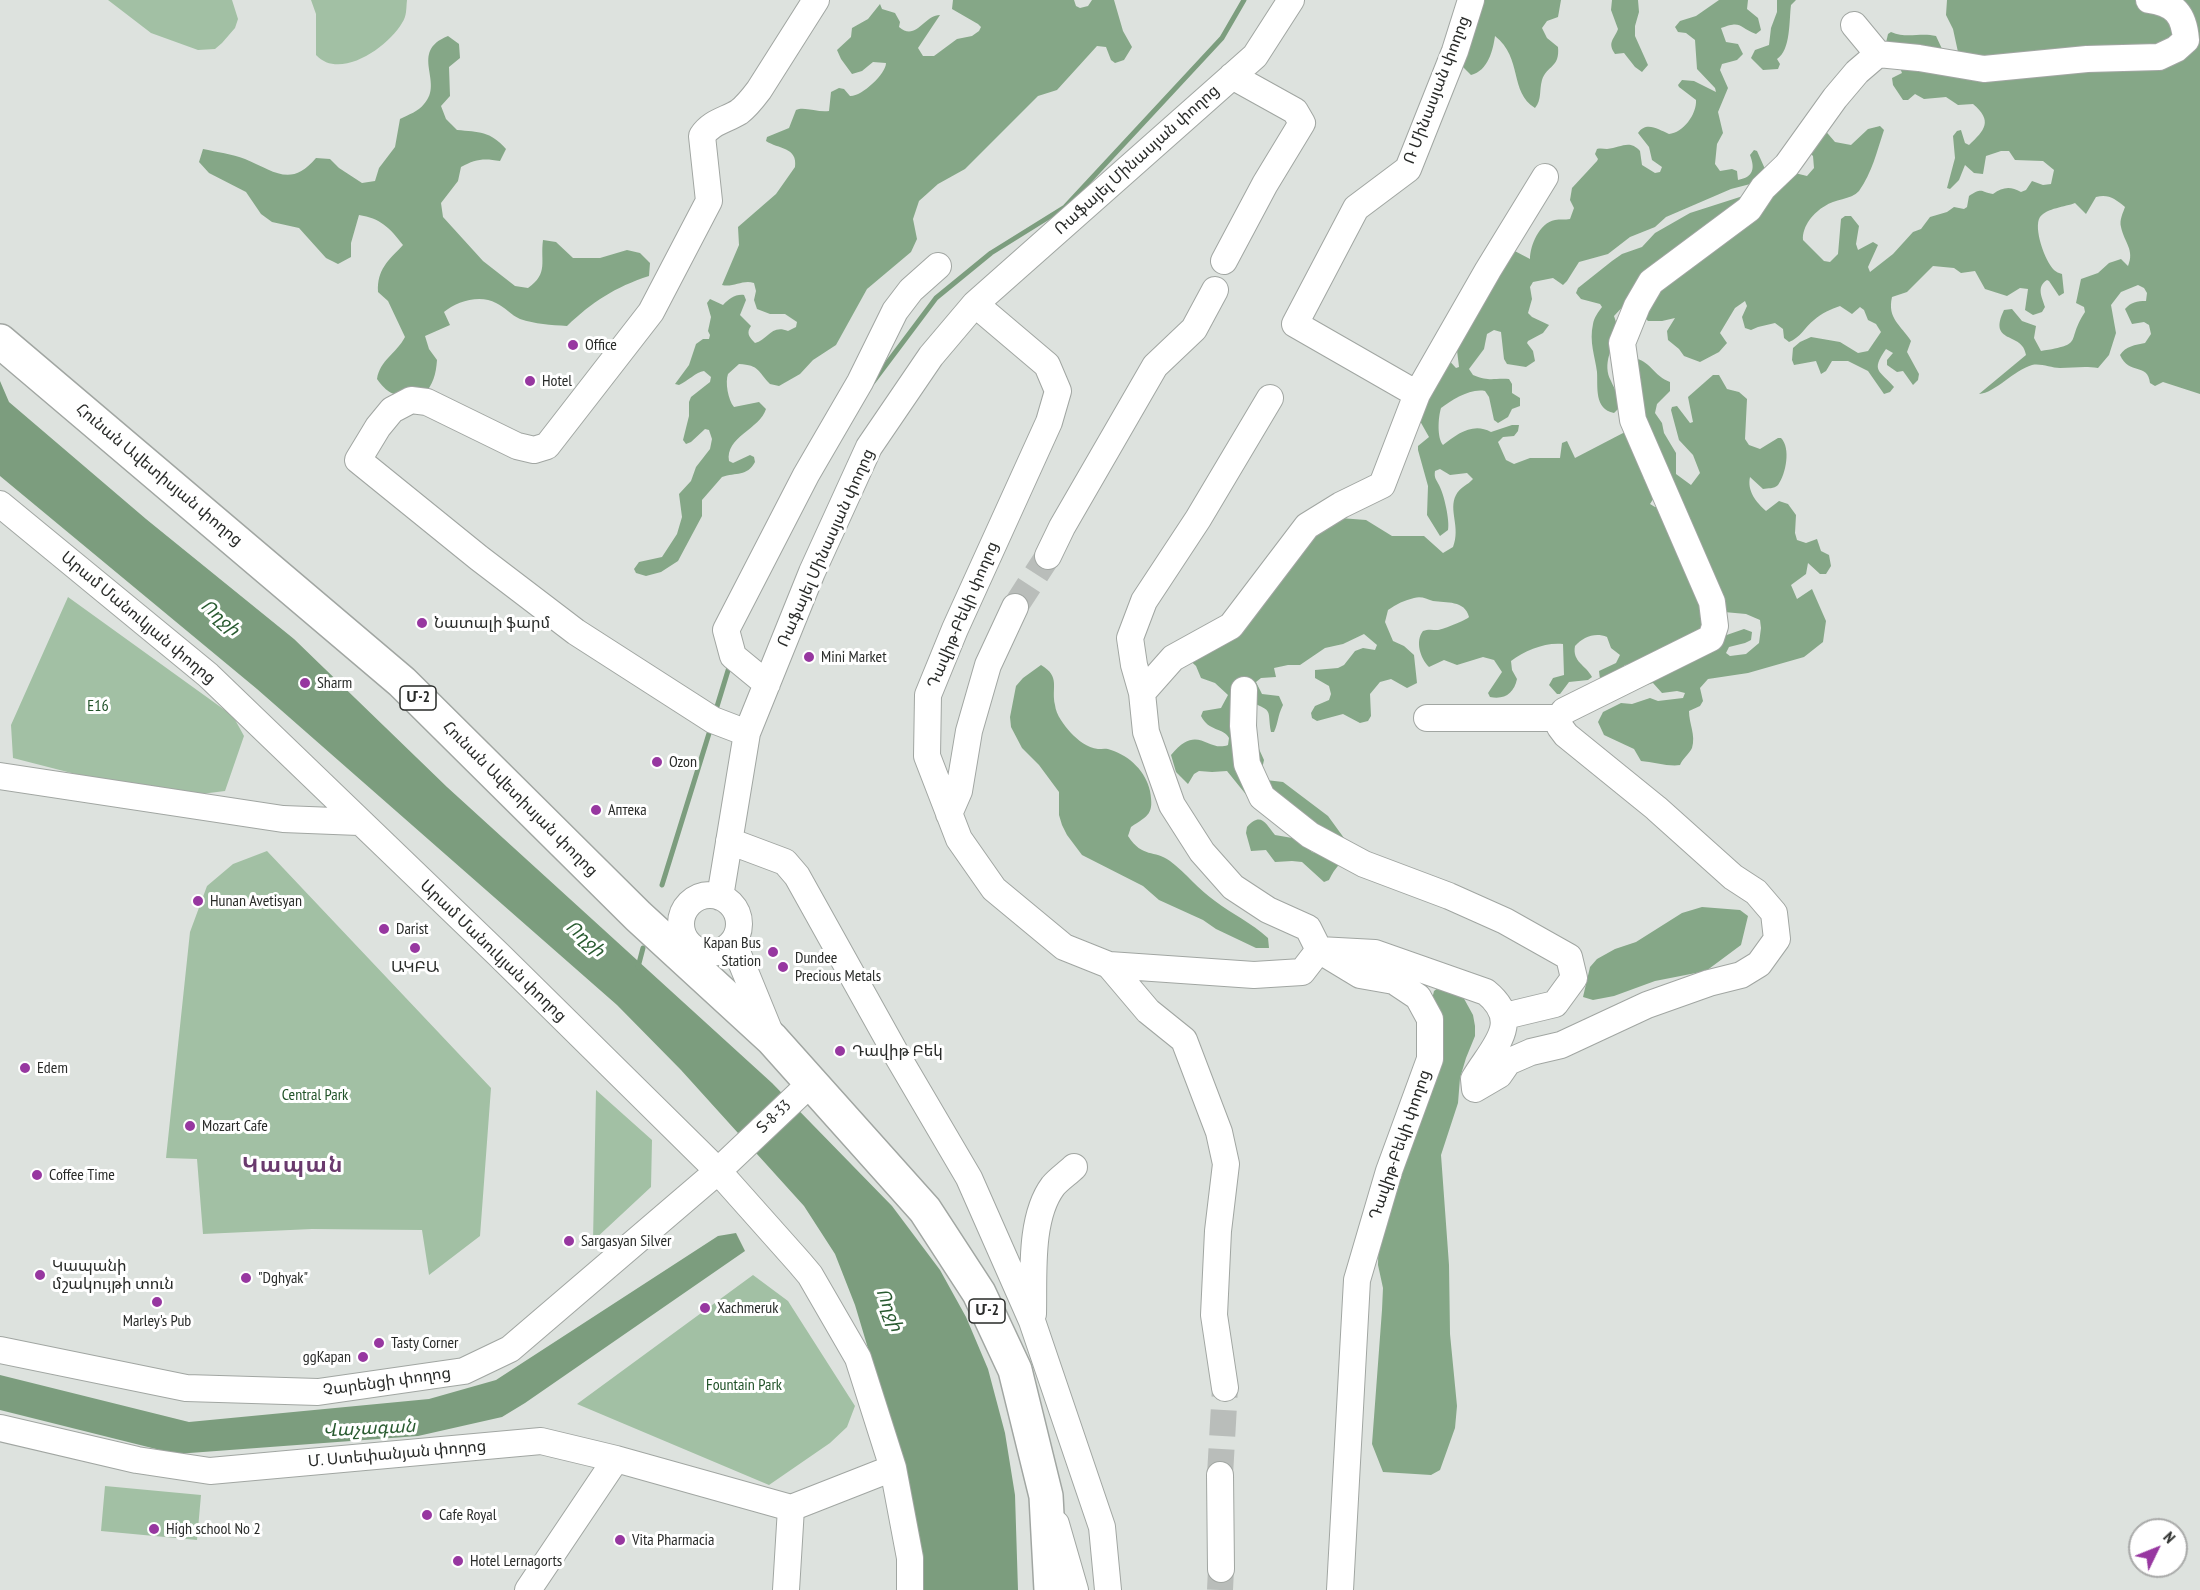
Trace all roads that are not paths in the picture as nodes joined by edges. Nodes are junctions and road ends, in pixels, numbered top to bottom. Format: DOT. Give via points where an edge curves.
graph roads {
  1 [pos="816,0"];
  2 [pos="1291,0"];
  3 [pos="1471,0"];
  4 [pos="2149,0"];
  5 [pos="1854,26"];
  6 [pos="1878,54"];
  7 [pos="1232,76"];
  8 [pos="1545,177"];
  9 [pos="1224,261"];
  10 [pos="938,266"];
  11 [pos="1215,290"];
  12 [pos="975,304"];
  13 [pos="0,341"];
  14 [pos="1417,394"];
  15 [pos="1270,398"];
  16 [pos="0,504"];
  17 [pos="1048,556"];
  18 [pos="1015,607"];
  19 [pos="767,684"];
  20 [pos="1244,690"];
  21 [pos="1142,693"];
  22 [pos="1427,718"];
  23 [pos="1558,718"];
  24 [pos="747,733"];
  25 [pos="0,776"];
  26 [pos="949,813"];
  27 [pos="359,822"];
  28 [pos="729,841"];
  29 [pos="720,897"];
  30 [pos="685,910"];
  31 [pos="638,916"];
  32 [pos="733,942"];
  33 [pos="1319,950"];
  34 [pos="1109,965"];
  35 [pos="1505,1016"];
  36 [pos="772,1039"];
  37 [pos="806,1087"];
  38 [pos="736,1153"];
  39 [pos="1074,1167"];
  40 [pos="718,1171"];
  41 [pos="1032,1321"];
  42 [pos="0,1350"];
  43 [pos="1225,1388"];
  44 [pos="0,1428"];
  45 [pos="616,1459"];
  46 [pos="893,1468"];
  47 [pos="1221,1475"];
  48 [pos="1046,1496"];
  49 [pos="790,1508"];
  50 [pos="1221,1569"];
  51 [pos="528,1590"];
  52 [pos="786,1590"];
  53 [pos="910,1590"];
  54 [pos="1051,1590"];
  55 [pos="1075,1590"];
  56 [pos="1108,1590"];
  57 [pos="1340,1590"];
  1 -- 24 [label="street" via="750,101 702,136 709,201 651,312 547,446 534,450 518,446 428,402 411,400 392,411 358,460 576,632 713,720"];
  2 -- 7 [label="street, Ռաֆայել Մինասյան փողոց" via="1255,56"];
  3 -- 14 [label="street, Ռ Մինասյան փողոց" via="1408,169 1356,208 1295,324"];
  4 -- 6 [label="street" via="2168,3 2185,23 2187,40 2159,57 1984,69"];
  5 -- 6 [label="street"];
  6 -- 23 [label="street" via="1835,98 1749,209 1651,282 1637,306 1622,344 1633,420 1712,602 1715,626 1711,638 1564,711"];
  7 -- 9 [label="street" via="1295,111 1302,123"];
  7 -- 12 [label="street, Ռաֆայել Մինասյան փողոց"];
  8 -- 14 [label="street"];
  10 -- 19 [label="street" via="895,311 726,630 733,656"];
  11 -- 17 [label="street" via="1194,329 1155,366"];
  12 -- 19 [label="street, Ռաֆայել Մինասյան փողոց" via="932,356 869,447"];
  12 -- 26 [label="street, Դավիթ-Բեկի փողոց" via="1047,365 1058,390 1049,422 928,695 927,756"];
  13 -- 31 [label="highway, Հունան Ավետիսյան փողոց / Մ-2" via="402,682"];
  14 -- 21 [label="street" via="1382,484 1307,526 1231,626 1173,658"];
  15 -- 21 [label="street" via="1144,601 1130,638"];
  16 -- 27 [label="street, Արամ Մանուկյան փողոց" via="208,675"];
  18 -- 26 [label="street" via="988,665 969,731 959,791"];
  19 -- 24 [label="street, Ռաֆայել Մինասյան փողոց"];
  20 -- 35 [label="street" via="1247,764 1262,797 1310,835 1355,859 1505,921 1569,957 1574,978 1555,1004"];
  21 -- 33 [label="street" via="1146,732 1172,805 1202,852 1233,887 1268,910 1308,928"];
  22 -- 23 [label="street"];
  23 -- 35 [label="street" via="1566,735 1733,877 1756,892 1774,913 1777,939 1759,964 1741,975 1647,1005 1562,1045 1531,1052 1508,1062 1499,1076 1475,1089 1474,1079 1501,1038"];
  24 -- 28 [label="street, Ռաֆայել Մինասյան փողոց"];
  25 -- 27 [label="street" via="284,819"];
  26 -- 34 [label="street, Դավիթ-Բեկի փողոց" via="959,839 994,889 1064,947"];
  27 -- 40 [label="street, Արամ Մանուկյան փողոց"];
  28 -- 29 [label="street, Ռաֆայել Մինասյան փողոց"];
  28 -- 41 [label="street" via="785,862 797,876 969,1178"];
  29 -- 30 [label="street" via="700,897"];
  29 -- 32 [label="street" via="738,917"];
  30 -- 31 [label="street" via="670,917"];
  30 -- 32 [label="street" via="682,928 690,945 717,952"];
  31 -- 36 [label="highway, Հունան Ավետիսյան փողոց / Մ-2"];
  32 -- 36 [label="street"];
  33 -- 34 [label="street, Դավիթ-Բեկի փողոց" via="1302,972 1254,975"];
  33 -- 35 [label="street" via="1375,953 1436,973 1486,992 1498,1002"];
  33 -- 57 [label="street, Դավիթ-Բեկի փողոց" via="1360,975 1394,981 1418,998 1430,1019 1430,1059 1389,1171 1357,1280"];
  34 -- 43 [label="street, Դավիթ-Բեկի փողոց" via="1148,1011 1184,1041 1219,1132 1226,1164 1214,1315"];
  36 -- 37 [label="highway, Հունան Ավետիսյան փողոց / Մ-2"];
  37 -- 38 [label="street, Տ-8-33 / Տ-8-33"];
  37 -- 48 [label="highway, Մ-2" via="925,1210 979,1293 1015,1370"];
  38 -- 40 [label="street, Չարենցի փողոց / Տ-8-33"];
  39 -- 41 [label="street" via="1054,1185 1039,1217"];
  40 -- 42 [label="street, Չարենցի փողոց / Տ-8-33" via="510,1349 464,1371 318,1392 186,1388"];
  40 -- 46 [label="street, Արամ Մանուկյան փողոց" via="816,1285 858,1358"];
  41 -- 56 [label="street" via="1102,1527"];
  44 -- 45 [label="street, Մ. Ստեփանյան փողոց" via="137,1460 210,1471 541,1440"];
  45 -- 49 [label="street, Մ. Ստեփանյան փողոց"];
  45 -- 51 [label="street"];
  46 -- 49 [label="street"];
  46 -- 53 [label="street, Արամ Մանուկյան փողոց" via="910,1558"];
  47 -- 50 [label="street"];
  48 -- 54 [label="highway, Մ-2"];
  48 -- 55 [label="street"];
  49 -- 52 [label="street"];
}
